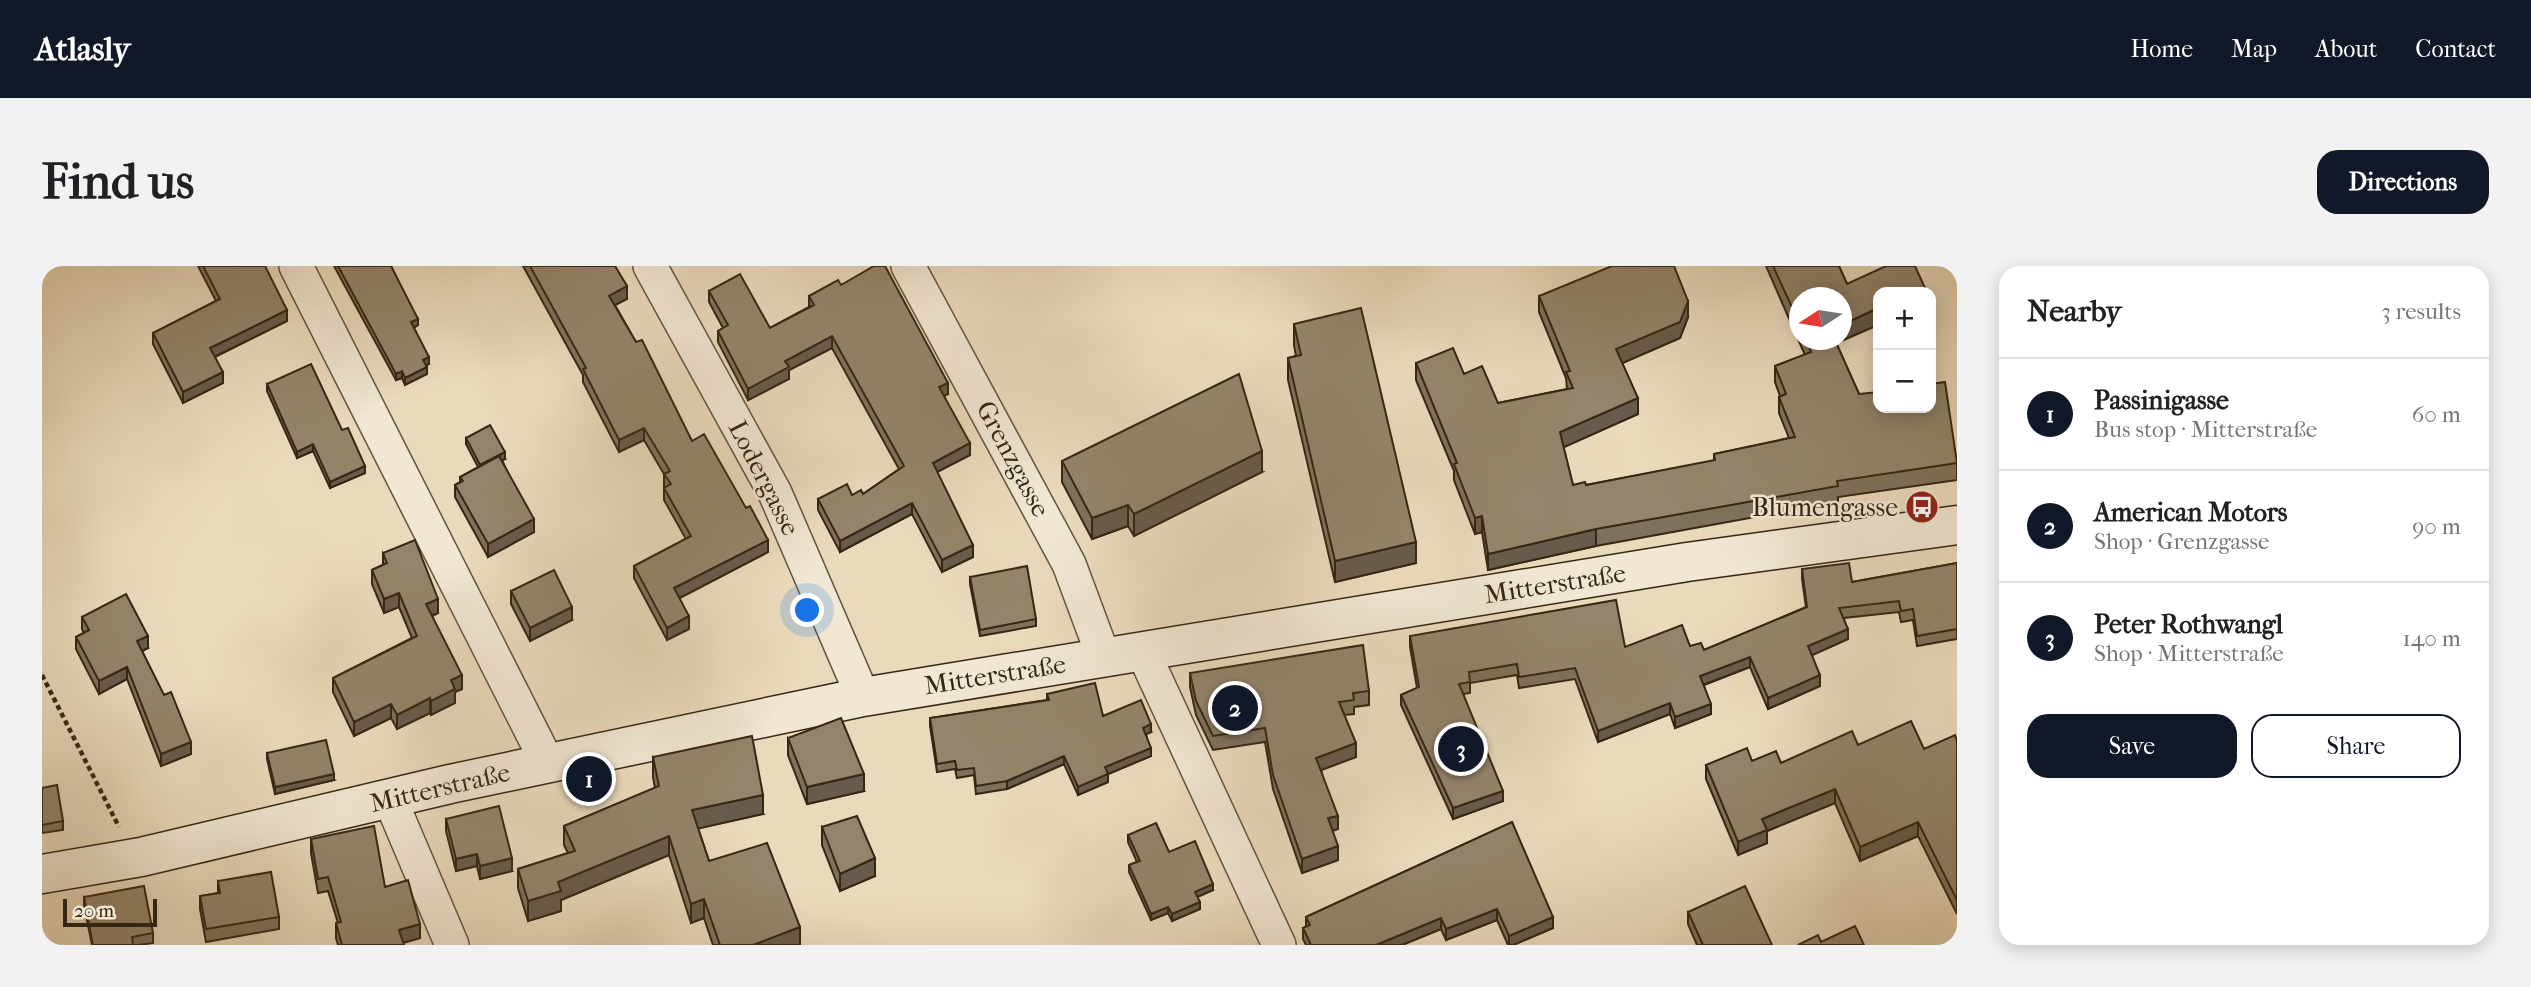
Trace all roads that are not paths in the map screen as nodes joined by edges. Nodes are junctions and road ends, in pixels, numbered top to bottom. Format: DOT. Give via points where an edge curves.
graph roads {
  1 [pos="296,266"];
  2 [pos="650,266"];
  3 [pos="908,266"];
  4 [pos="1957,524"];
  5 [pos="1143,652"];
  6 [pos="1104,658"];
  7 [pos="863,696"];
  8 [pos="548,764"];
  9 [pos="390,799"];
  10 [pos="42,874"];
  11 [pos="452,945"];
  12 [pos="1279,945"];
  1 -- 8 [label="street"];
  2 -- 7 [label="street, Lodergasse" via="775,493"];
  3 -- 6 [label="street, Grenzgasse" via="1069,564"];
  4 -- 5 [label="main road, Mitterstraße" via="1687,562"];
  5 -- 6 [label="main road, Mitterstraße"];
  5 -- 12 [label="street"];
  6 -- 7 [label="main road, Mitterstraße"];
  7 -- 8 [label="main road, Mitterstraße"];
  8 -- 9 [label="main road, Mitterstraße"];
  9 -- 10 [label="main road, Mitterstraße" via="142,857"];
  9 -- 11 [label="street"];
}
